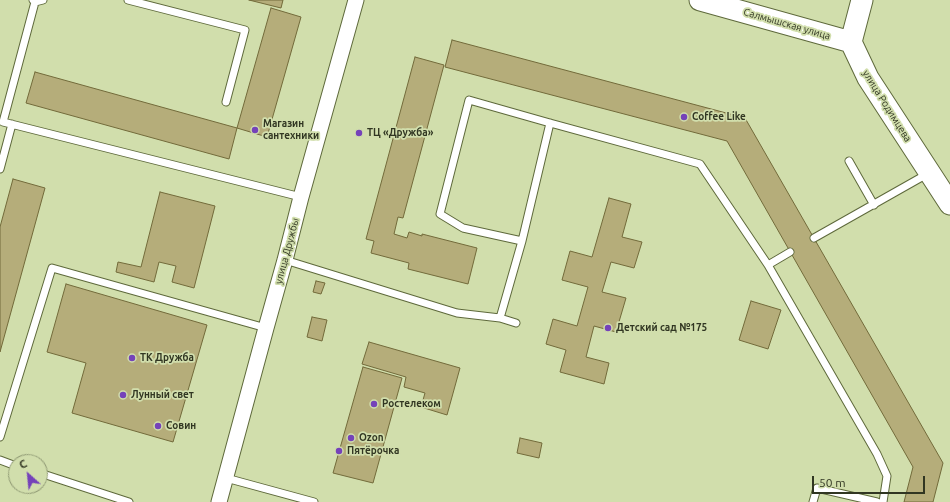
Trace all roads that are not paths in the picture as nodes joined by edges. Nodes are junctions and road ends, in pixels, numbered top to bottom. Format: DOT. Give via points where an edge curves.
graph roads {
  1 [pos="43,0"];
  2 [pos="128,0"];
  3 [pos="356,0"];
  4 [pos="700,0"];
  5 [pos="862,0"];
  6 [pos="34,1"];
  7 [pos="851,42"];
  8 [pos="226,102"];
  9 [pos="550,123"];
  10 [pos="12,124"];
  11 [pos="849,161"];
  12 [pos="0,169"];
  13 [pos="930,172"];
  14 [pos="301,198"];
  15 [pos="950,204"];
  16 [pos="874,205"];
  17 [pos="814,238"];
  18 [pos="522,241"];
  19 [pos="790,252"];
  20 [pos="285,260"];
  21 [pos="768,265"];
  22 [pos="500,318"];
  23 [pos="516,323"];
  24 [pos="266,328"];
  25 [pos="0,437"];
  26 [pos="48,476"];
  27 [pos="226,478"];
  28 [pos="129,502"];
  29 [pos="219,502"];
  30 [pos="314,502"];
  31 [pos="813,502"];
  32 [pos="877,502"];
  33 [pos="883,502"];
  1 -- 6 [label="lane"];
  2 -- 8 [label="lane" via="246,30"];
  3 -- 14 [label="street, улица Дружбы"];
  4 -- 7 [label="main road, Салмышская улица"];
  5 -- 7 [label="main road"];
  6 -- 10 [label="lane" via="4,122"];
  7 -- 13 [label="main road, улица Родимцева" via="868,78"];
  9 -- 18 [label="lane"];
  9 -- 18 [label="lane" via="469,100 440,214 463,228"];
  9 -- 21 [label="lane" via="700,164"];
  10 -- 12 [label="lane"];
  10 -- 14 [label="lane"];
  11 -- 16 [label="lane"];
  13 -- 15 [label="main road, улица Родимцева"];
  13 -- 16 [label="lane"];
  14 -- 20 [label="street, улица Дружбы"];
  16 -- 17 [label="lane"];
  18 -- 22 [label="lane"];
  19 -- 21 [label="lane"];
  20 -- 22 [label="lane" via="457,313"];
  20 -- 24 [label="street, улица Дружбы"];
  21 -- 33 [label="lane" via="888,476"];
  22 -- 23 [label="lane"];
  24 -- 25 [label="lane" via="52,268"];
  24 -- 27 [label="street, улица Дружбы"];
  26 -- 28 [label="lane"];
  27 -- 29 [label="street, улица Дружбы"];
  27 -- 30 [label="lane"];
  31 -- 32 [label="lane" via="817,488"];
}
